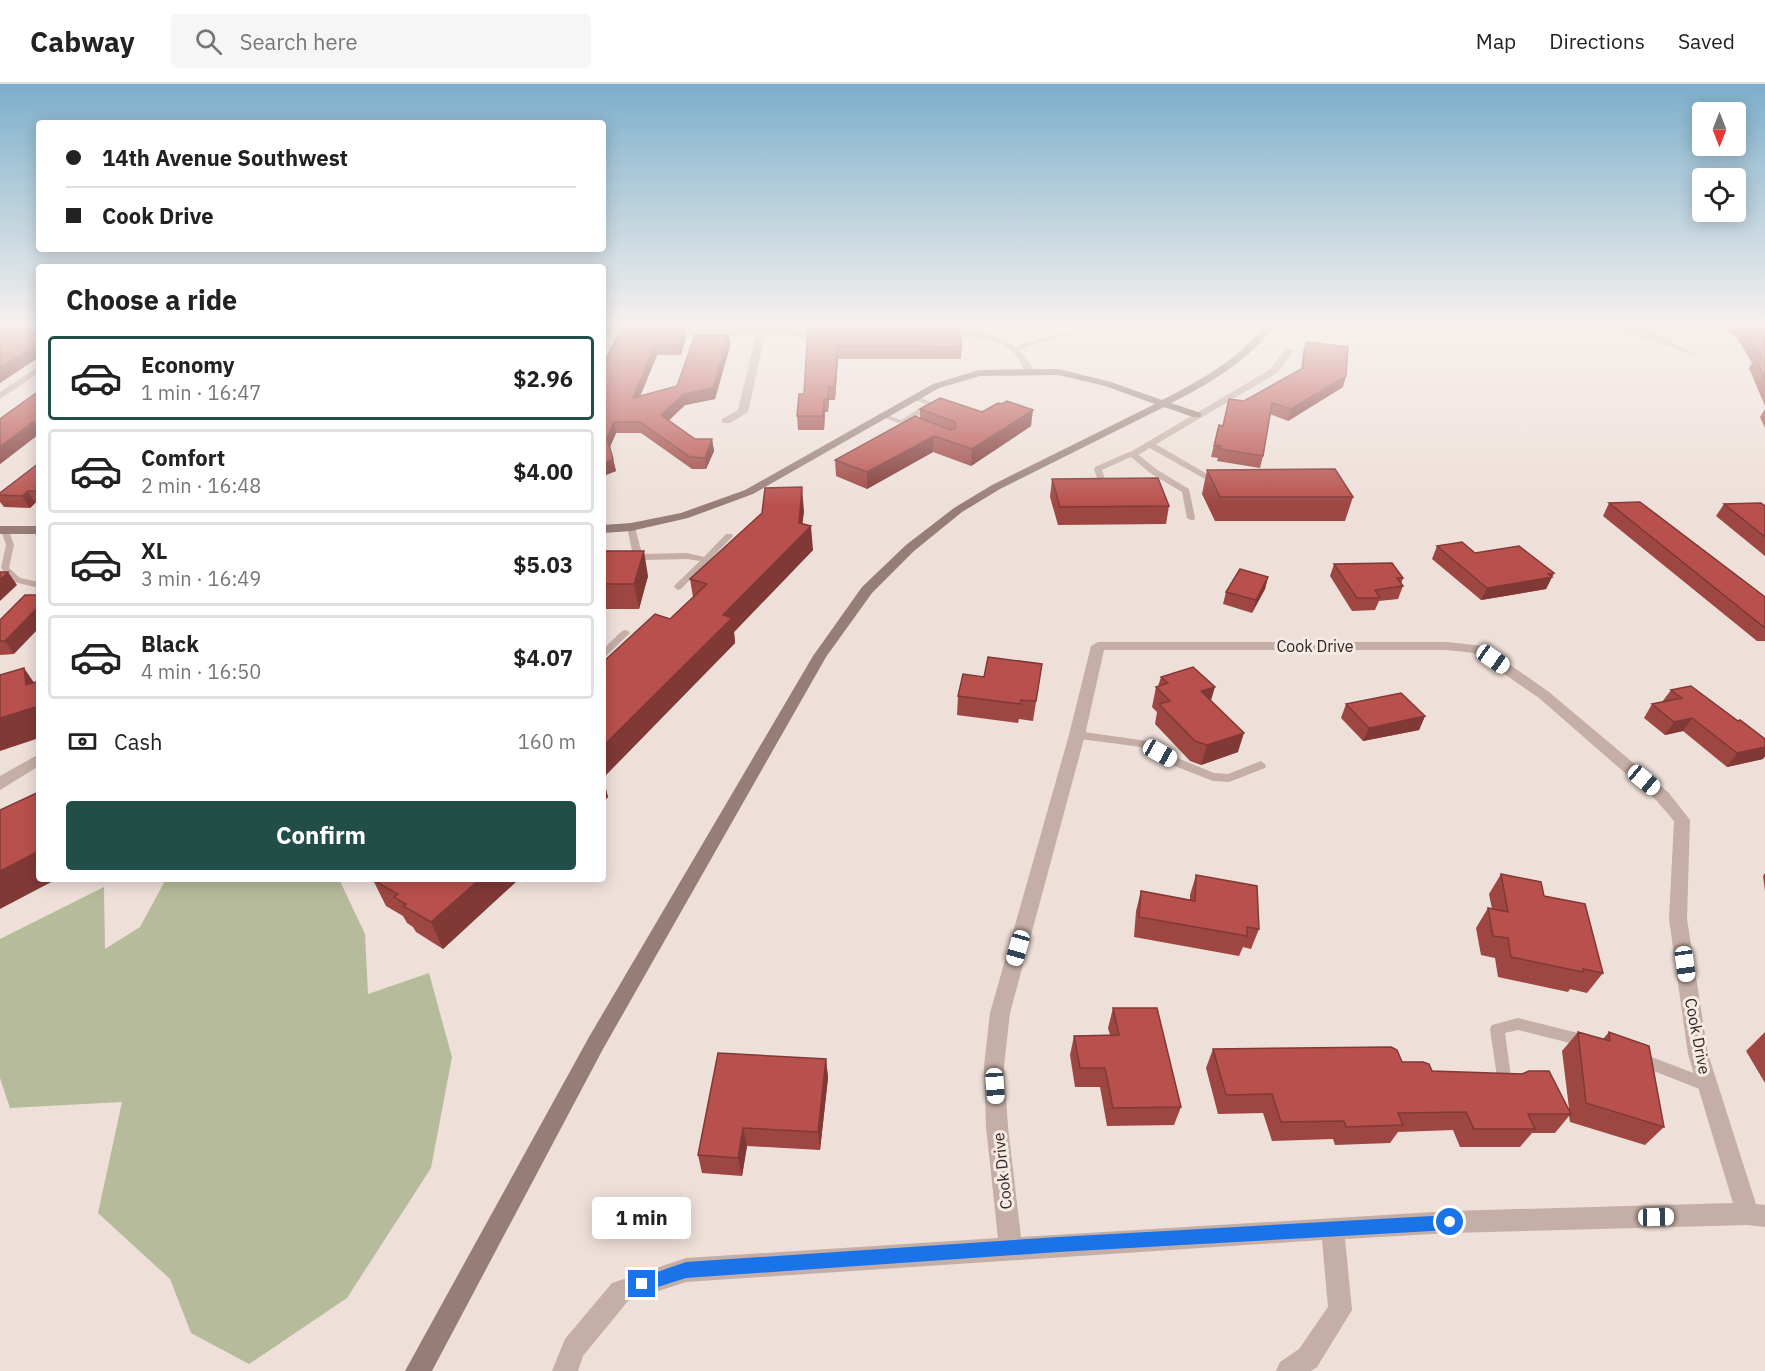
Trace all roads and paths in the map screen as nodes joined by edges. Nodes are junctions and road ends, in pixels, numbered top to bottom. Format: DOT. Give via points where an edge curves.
graph roads {
  1 [pos="14,386"];
  2 [pos="750,386"];
  3 [pos="936,386"];
  4 [pos="1114,386"];
  5 [pos="1194,386"];
  6 [pos="1248,386"];
  7 [pos="0,396"];
  8 [pos="914,398"];
  9 [pos="1162,403"];
  10 [pos="932,404"];
  11 [pos="953,411"];
  12 [pos="882,415"];
  13 [pos="1197,415"];
  14 [pos="726,422"];
  15 [pos="902,423"];
  16 [pos="921,431"];
  17 [pos="1149,444"];
  18 [pos="1132,453"];
  19 [pos="1230,483"];
  20 [pos="1103,485"];
  21 [pos="1191,518"];
  22 [pos="631,527"];
  23 [pos="36,528"];
  24 [pos="2,530"];
  25 [pos="606,530"];
  26 [pos="729,536"];
  27 [pos="638,557"];
  28 [pos="606,558"];
  29 [pos="706,560"];
  30 [pos="36,584"];
  31 [pos="678,587"];
  32 [pos="625,633"];
  33 [pos="606,651"];
  34 [pos="1077,735"];
  35 [pos="36,761"];
  36 [pos="1261,765"];
  37 [pos="0,784"];
  38 [pos="1597,1044"];
  39 [pos="1631,1055"];
  40 [pos="1486,1083"];
  41 [pos="1707,1085"];
  42 [pos="1756,1215"];
  43 [pos="1333,1228"];
  44 [pos="1011,1248"];
  45 [pos="418,1371"];
  46 [pos="565,1371"];
  47 [pos="1290,1371"];
  1 -- 7 [label="street"];
  2 -- 14 [label="street" via="744,412"];
  3 -- 8 [label="main road"];
  4 -- 9 [label="main road"];
  5 -- 9 [label="main road"];
  6 -- 13 [label="street"];
  8 -- 10 [label="lane"];
  8 -- 12 [label="main road"];
  9 -- 13 [label="main road"];
  9 -- 45 [label="main road" via="958,510 910,548 867,591 820,656 602,1032"];
  10 -- 11 [label="lane"];
  10 -- 15 [label="lane"];
  12 -- 15 [label="lane"];
  12 -- 22 [label="main road" via="749,492 708,509"];
  13 -- 17 [label="street"];
  15 -- 16 [label="lane"];
  17 -- 18 [label="street"];
  17 -- 19 [label="lane" via="1219,483"];
  18 -- 20 [label="lane" via="1098,469"];
  18 -- 21 [label="lane" via="1186,492"];
  22 -- 25 [label="main road"];
  22 -- 27 [label="lane"];
  23 -- 24 [label="main road"];
  24 -- 30 [label="lane" via="10,545 4,568 16,580"];
  26 -- 29 [label="lane"];
  27 -- 28 [label="lane"];
  27 -- 29 [label="lane" via="687,556"];
  29 -- 31 [label="lane"];
  32 -- 33 [label="lane"];
  34 -- 36 [label="lane" via="1143,744 1213,777 1229,778"];
  34 -- 41 [label="street, Cook Drive" via="1098,646 1478,648 1544,695 1662,796 1682,820 1678,919 1698,1054"];
  34 -- 44 [label="street, Cook Drive" via="1000,1013 994,1066"];
  35 -- 37 [label="street"];
  38 -- 40 [label="lane" via="1518,1024 1497,1029 1507,1084"];
  39 -- 41 [label="lane"];
  41 -- 42 [label="street, Cook Drive"];
  42 -- 43 [label="street"];
  43 -- 44 [label="street"];
  43 -- 47 [label="street" via="1340,1310 1308,1358"];
  44 -- 46 [label="street" via="686,1270 620,1291 574,1348"];
}
